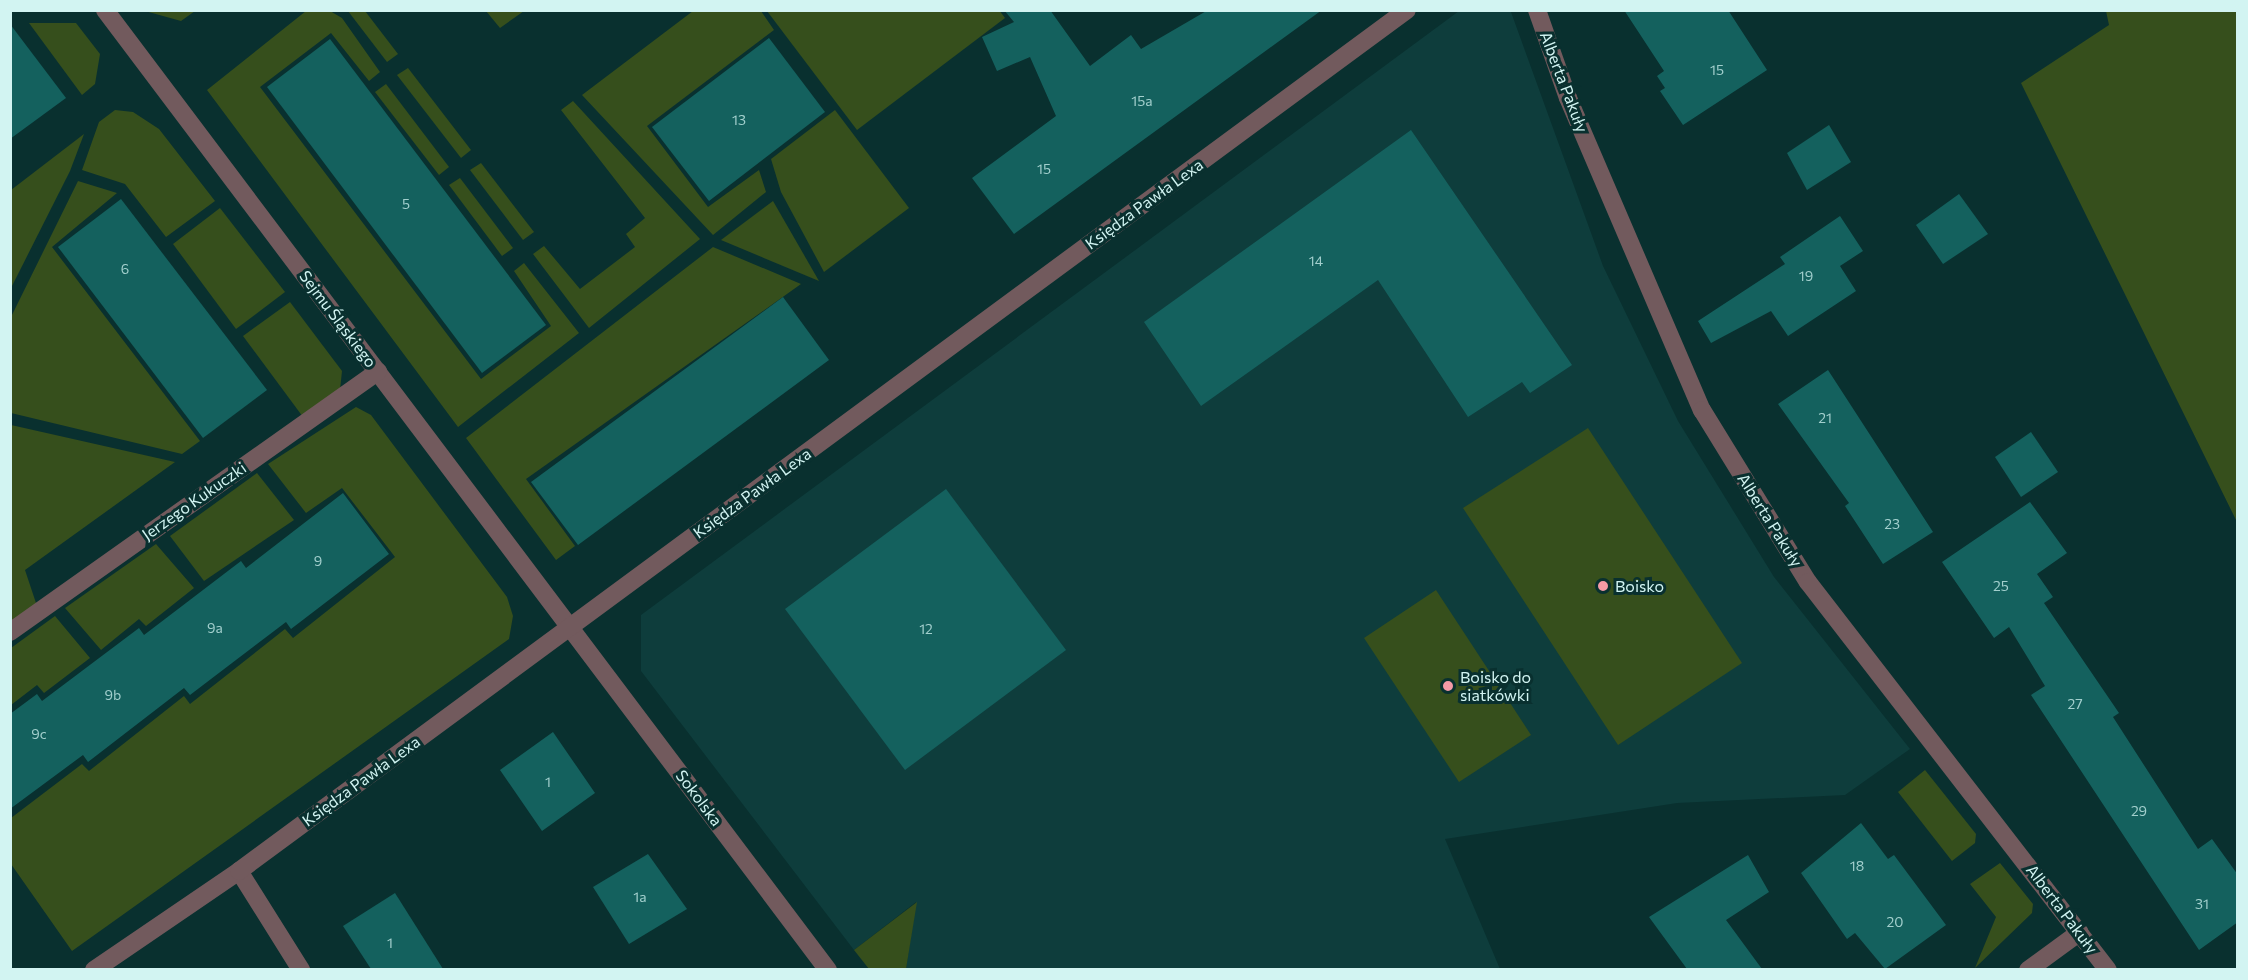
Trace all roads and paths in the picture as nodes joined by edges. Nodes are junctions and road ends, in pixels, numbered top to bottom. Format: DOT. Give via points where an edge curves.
graph roads {
  1 [pos="105,10"];
  2 [pos="1407,10"];
  3 [pos="1537,10"];
  4 [pos="378,371"];
  5 [pos="571,627"];
  6 [pos="10,632"];
  7 [pos="239,871"];
  8 [pos="2080,932"];
  9 [pos="94,969"];
  10 [pos="301,969"];
  11 [pos="828,969"];
  12 [pos="2028,969"];
  13 [pos="2108,969"];
  1 -- 4 [label="street, Sejmu Śląskiego"];
  2 -- 5 [label="street, Księdza Pawła Lexa"];
  3 -- 8 [label="street, Alberta Pakuły" via="1568,98 1702,410 1808,582"];
  4 -- 5 [label="street, Sejmu Śląskiego"];
  4 -- 6 [label="street, Jerzego Kukuczki"];
  5 -- 7 [label="street, Księdza Pawła Lexa"];
  5 -- 11 [label="street, Sokolska"];
  7 -- 9 [label="street, Księdza Pawła Lexa"];
  7 -- 10 [label="street"];
  8 -- 12 [label="street"];
  8 -- 13 [label="street, Alberta Pakuły"];
}
